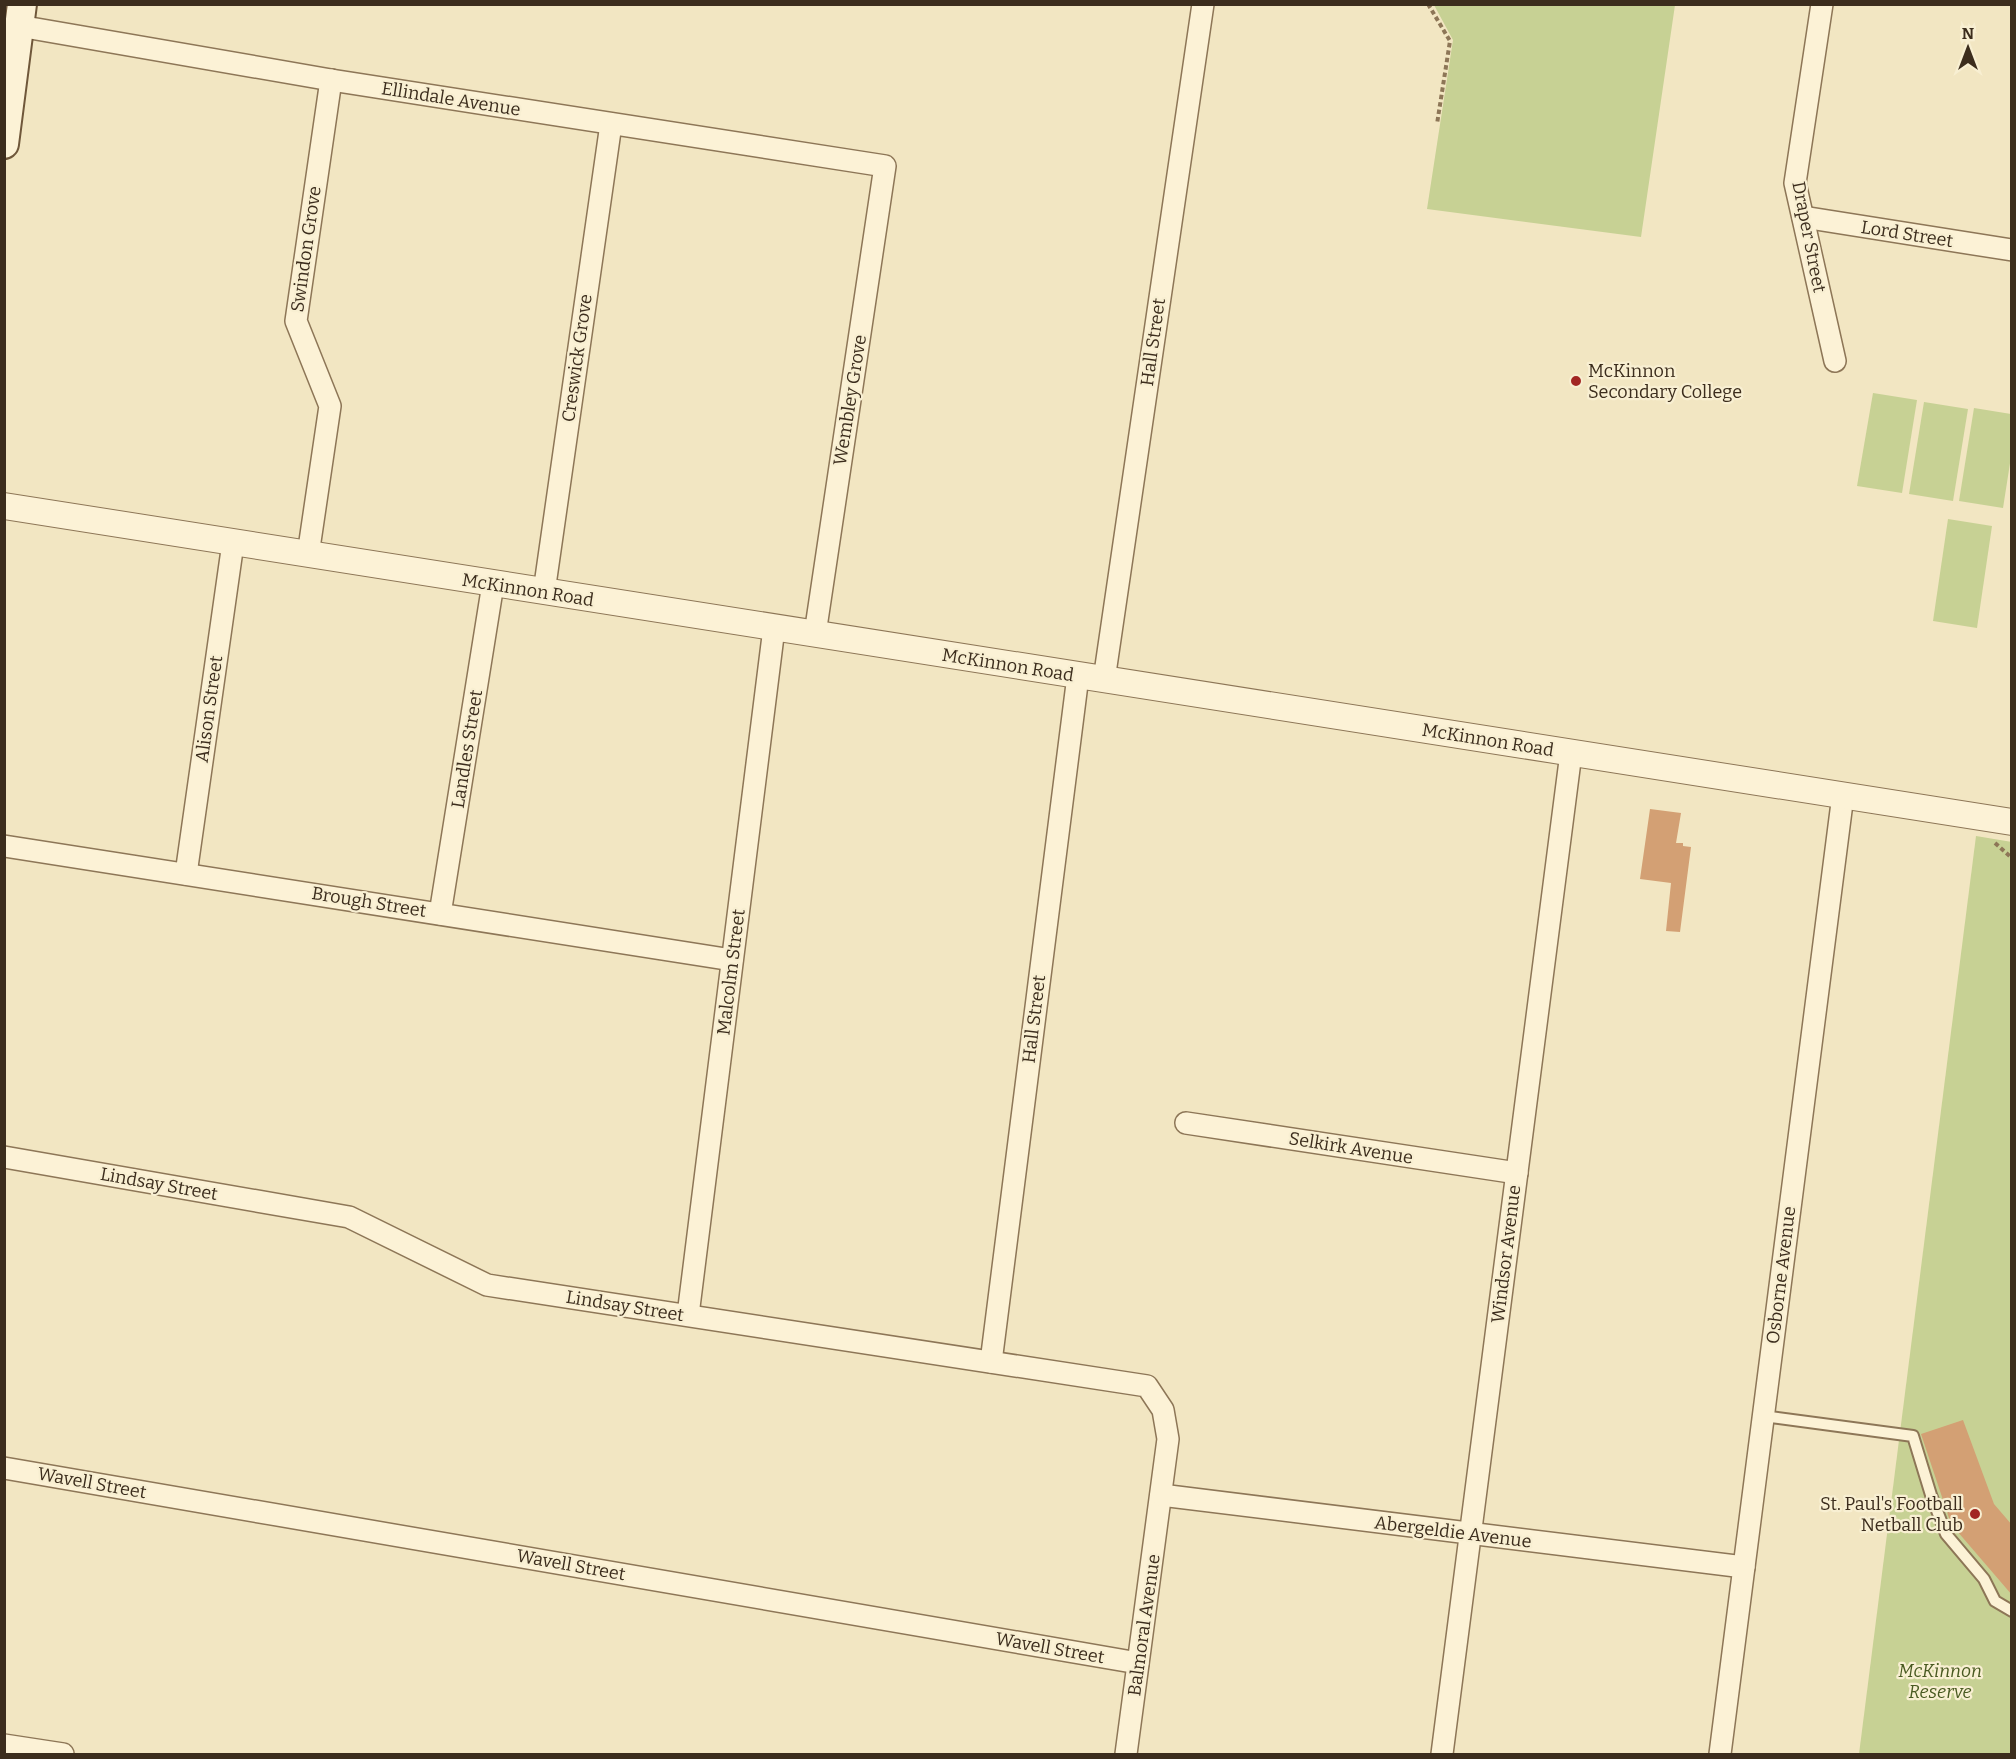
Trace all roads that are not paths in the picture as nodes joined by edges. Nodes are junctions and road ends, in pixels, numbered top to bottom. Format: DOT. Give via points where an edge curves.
graph roads {
  1 [pos="1203,4"];
  2 [pos="1822,4"];
  3 [pos="20,15"];
  4 [pos="331,80"];
  5 [pos="611,124"];
  6 [pos="4,144"];
  7 [pos="885,166"];
  8 [pos="1803,217"];
  9 [pos="2012,250"];
  10 [pos="1835,361"];
  11 [pos="4,506"];
  12 [pos="232,543"];
  13 [pos="308,555"];
  14 [pos="493,584"];
  15 [pos="544,592"];
  16 [pos="774,628"];
  17 [pos="815,634"];
  18 [pos="1078,676"];
  19 [pos="1104,680"];
  20 [pos="1571,753"];
  21 [pos="1843,795"];
  22 [pos="2012,822"];
  23 [pos="4,846"];
  24 [pos="186,874"];
  25 [pos="440,914"];
  26 [pos="732,960"];
  27 [pos="1186,1123"];
  28 [pos="4,1158"];
  29 [pos="1517,1173"];
  30 [pos="688,1315"];
  31 [pos="991,1362"];
  32 [pos="1763,1416"];
  33 [pos="4,1468"];
  34 [pos="1161,1495"];
  35 [pos="1470,1534"];
  36 [pos="1744,1567"];
  37 [pos="2012,1611"];
  38 [pos="1138,1663"];
  39 [pos="4,1745"];
  40 [pos="63,1755"];
  41 [pos="1126,1755"];
  42 [pos="1442,1755"];
  43 [pos="1720,1755"];
  1 -- 19 [label="street, Hall Street"];
  2 -- 8 [label="street, Draper Street" via="1795,183"];
  3 -- 4 [label="street, Ellindale Avenue"];
  3 -- 6 [label="main road"];
  4 -- 5 [label="street, Ellindale Avenue"];
  4 -- 13 [label="street, Swindon Grove" via="296,321 330,406"];
  5 -- 7 [label="street, Ellindale Avenue"];
  5 -- 15 [label="street, Creswick Grove"];
  7 -- 17 [label="street, Wembley Grove"];
  8 -- 9 [label="street, Lord Street"];
  8 -- 10 [label="street, Draper Street"];
  11 -- 12 [label="street, McKinnon Road"];
  12 -- 13 [label="street, McKinnon Road"];
  12 -- 24 [label="street, Alison Street"];
  13 -- 14 [label="street, McKinnon Road"];
  14 -- 15 [label="street, McKinnon Road"];
  14 -- 25 [label="street, Landles Street"];
  15 -- 16 [label="street, McKinnon Road"];
  16 -- 17 [label="street, McKinnon Road"];
  16 -- 26 [label="street, Malcolm Street"];
  17 -- 18 [label="street, McKinnon Road"];
  18 -- 19 [label="street, McKinnon Road"];
  18 -- 31 [label="street, Hall Street"];
  19 -- 20 [label="street, McKinnon Road"];
  20 -- 21 [label="street, McKinnon Road"];
  20 -- 29 [label="street, Windsor Avenue"];
  21 -- 22 [label="street, McKinnon Road"];
  21 -- 32 [label="street, Osborne Avenue"];
  23 -- 24 [label="street, Brough Street"];
  24 -- 25 [label="street, Brough Street"];
  25 -- 26 [label="street, Brough Street"];
  26 -- 30 [label="street, Malcolm Street"];
  27 -- 29 [label="street, Selkirk Avenue"];
  28 -- 30 [label="street, Lindsay Street" via="349,1217 487,1285"];
  29 -- 35 [label="street, Windsor Avenue"];
  30 -- 31 [label="street, Lindsay Street"];
  31 -- 34 [label="street, Lindsay Street" via="1147,1386 1163,1410 1168,1439"];
  32 -- 36 [label="street, Osborne Avenue"];
  32 -- 37 [label="lane" via="1913,1436 1946,1534 1984,1579 1995,1601"];
  33 -- 38 [label="street, Wavell Street"];
  34 -- 35 [label="street, Abergeldie Avenue"];
  34 -- 38 [label="street, Balmoral Avenue"];
  35 -- 36 [label="street, Abergeldie Avenue"];
  35 -- 42 [label="street, Windsor Avenue"];
  36 -- 43 [label="street, Osborne Avenue"];
  38 -- 41 [label="street, Balmoral Avenue"];
  39 -- 40 [label="street"];
}
